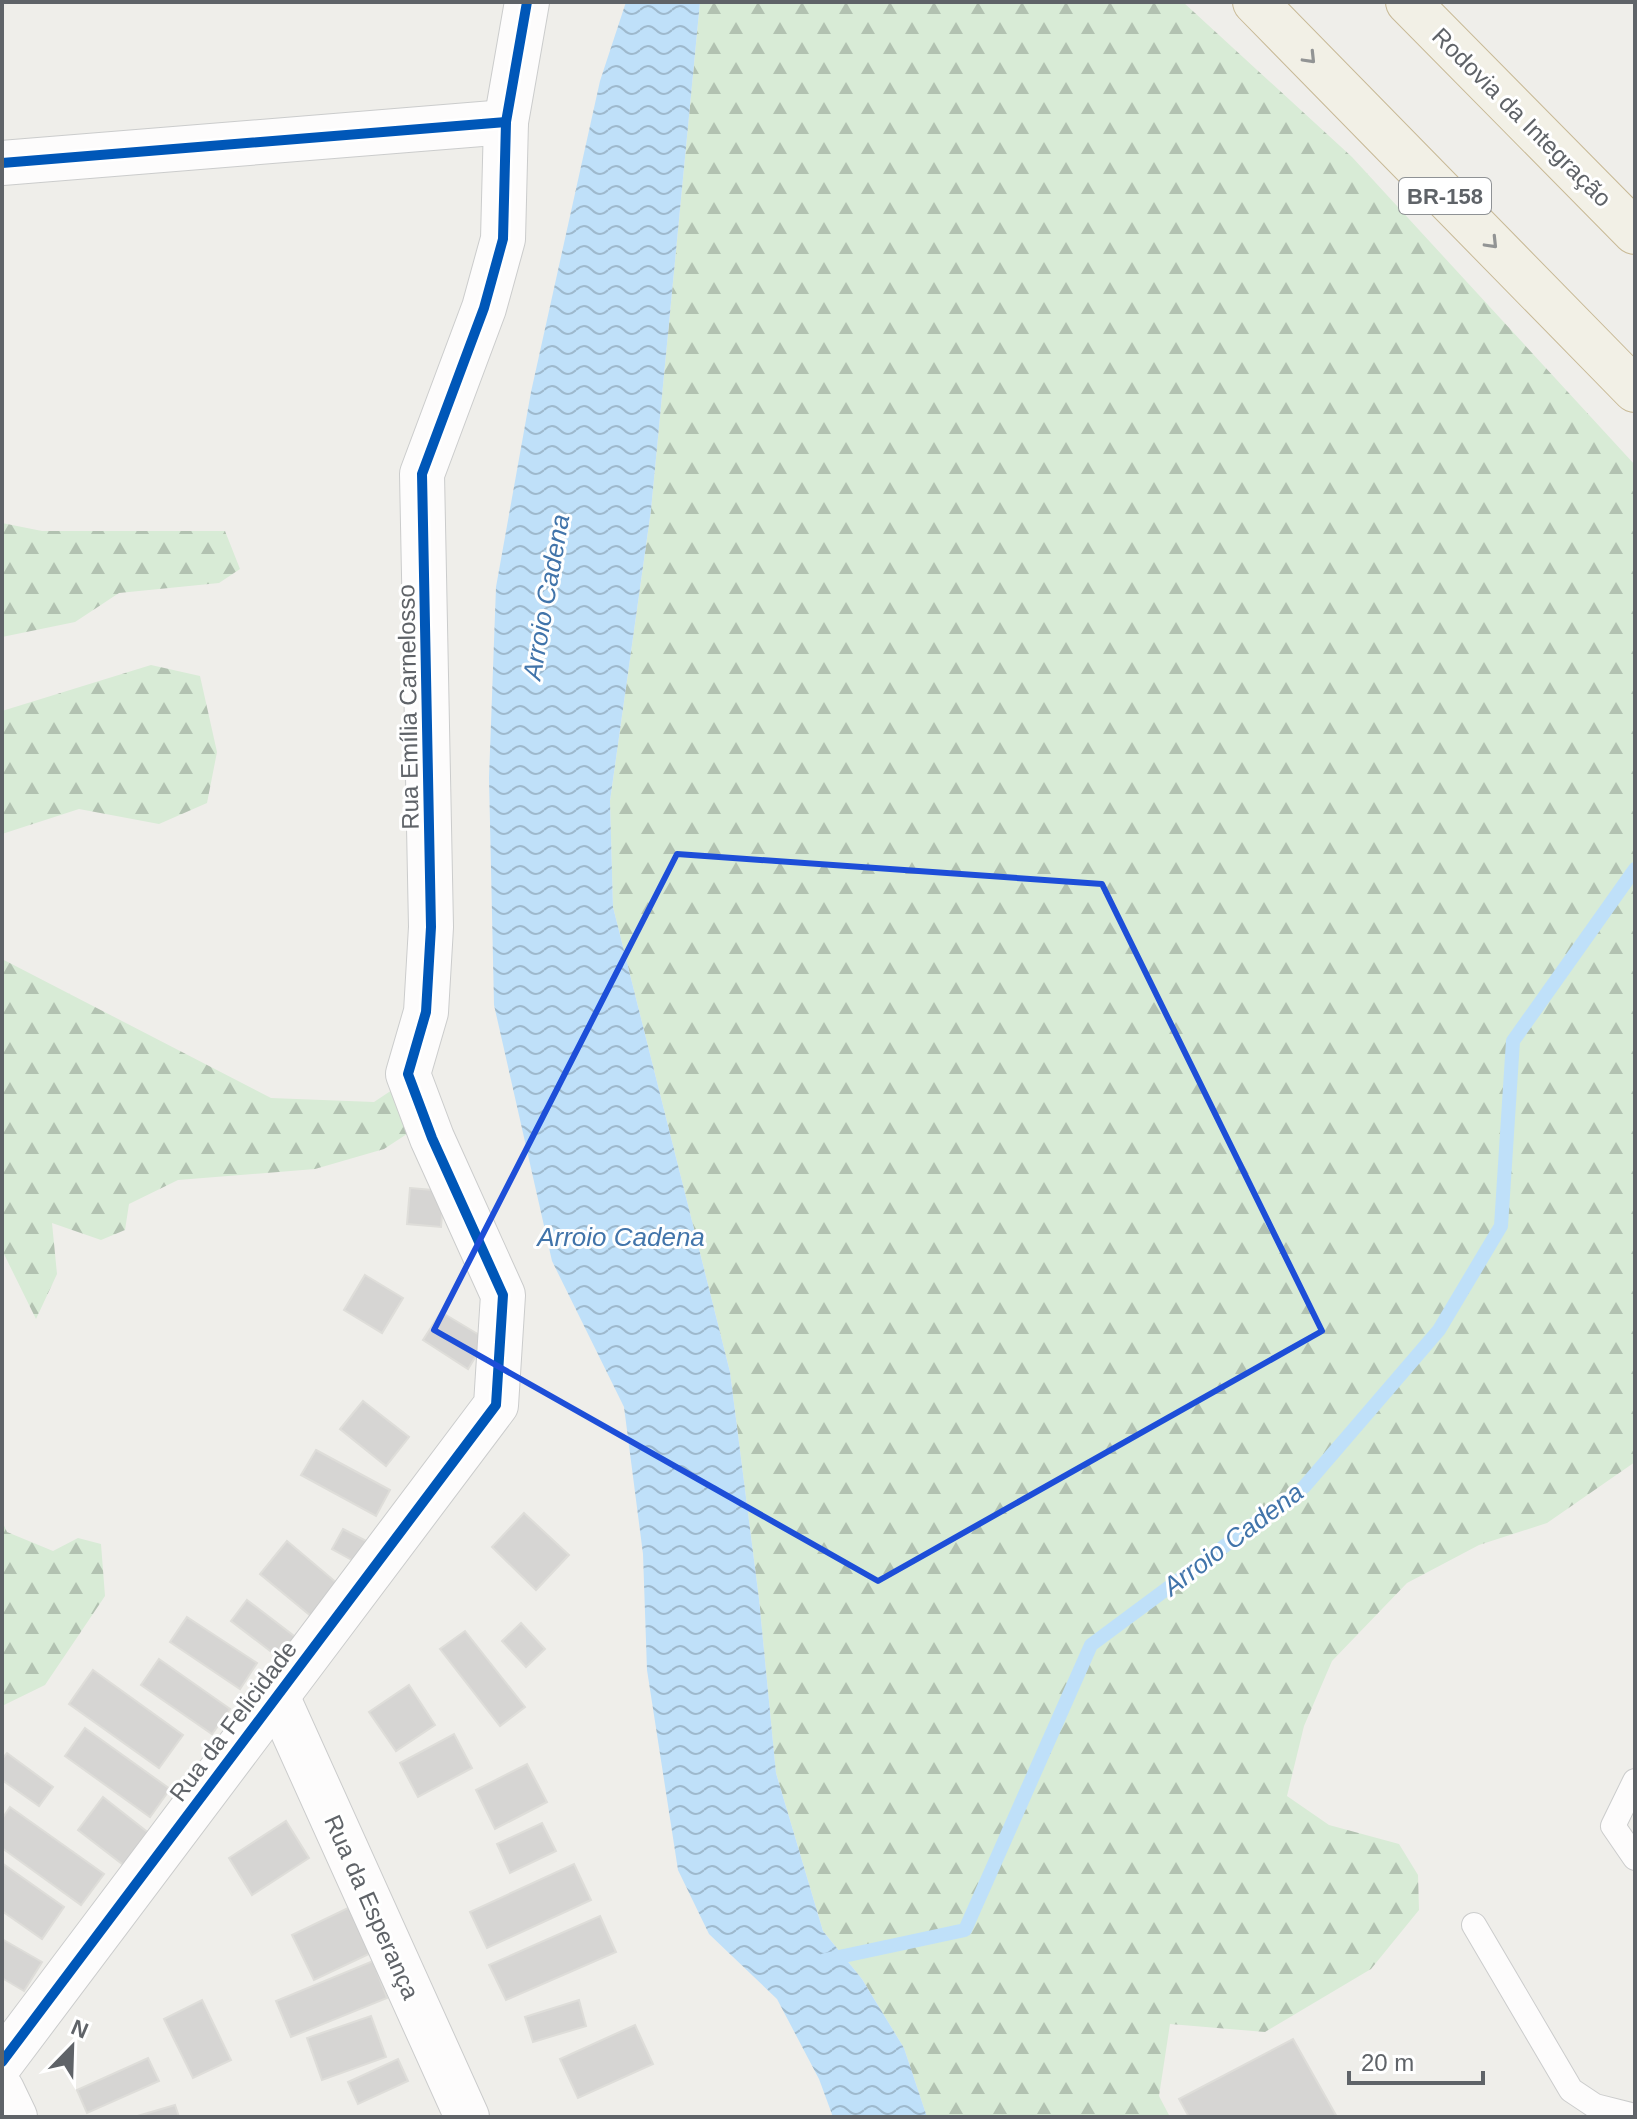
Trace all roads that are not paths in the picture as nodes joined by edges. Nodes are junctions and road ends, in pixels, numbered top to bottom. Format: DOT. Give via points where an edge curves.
graph roads {
  1 [pos="527,2"];
  2 [pos="1255,2"];
  3 [pos="1408,2"];
  4 [pos="506,122"];
  5 [pos="2,163"];
  6 [pos="1635,232"];
  7 [pos="1635,390"];
  8 [pos="496,1405"];
  9 [pos="277,1696"];
  10 [pos="1635,1781"];
  11 [pos="1635,1858"];
  12 [pos="1474,1925"];
  13 [pos="2,2062"];
  14 [pos="2,2090"];
  15 [pos="1635,2116"];
  16 [pos="15,2117"];
  17 [pos="467,2117"];
  1 -- 4 [label="street, Rua Emília Carnelosso"];
  2 -- 7 [label="highway, BR-158, one-way"];
  3 -- 6 [label="highway, Rodovia da Integração"];
  4 -- 5 [label="street"];
  4 -- 8 [label="street, Rua Emília Carnelosso" via="503,239 484,308 422,474 431,927 426,1012 408,1074 503,1295"];
  8 -- 9 [label="street, Rua da Felicidade"];
  9 -- 13 [label="street, Rua da Felicidade"];
  9 -- 17 [label="street, Rua da Esperança"];
  10 -- 11 [label="lane" via="1613,1826"];
  12 -- 15 [label="lane" via="1571,2090 1595,2106"];
  14 -- 16 [label="street"];
}
